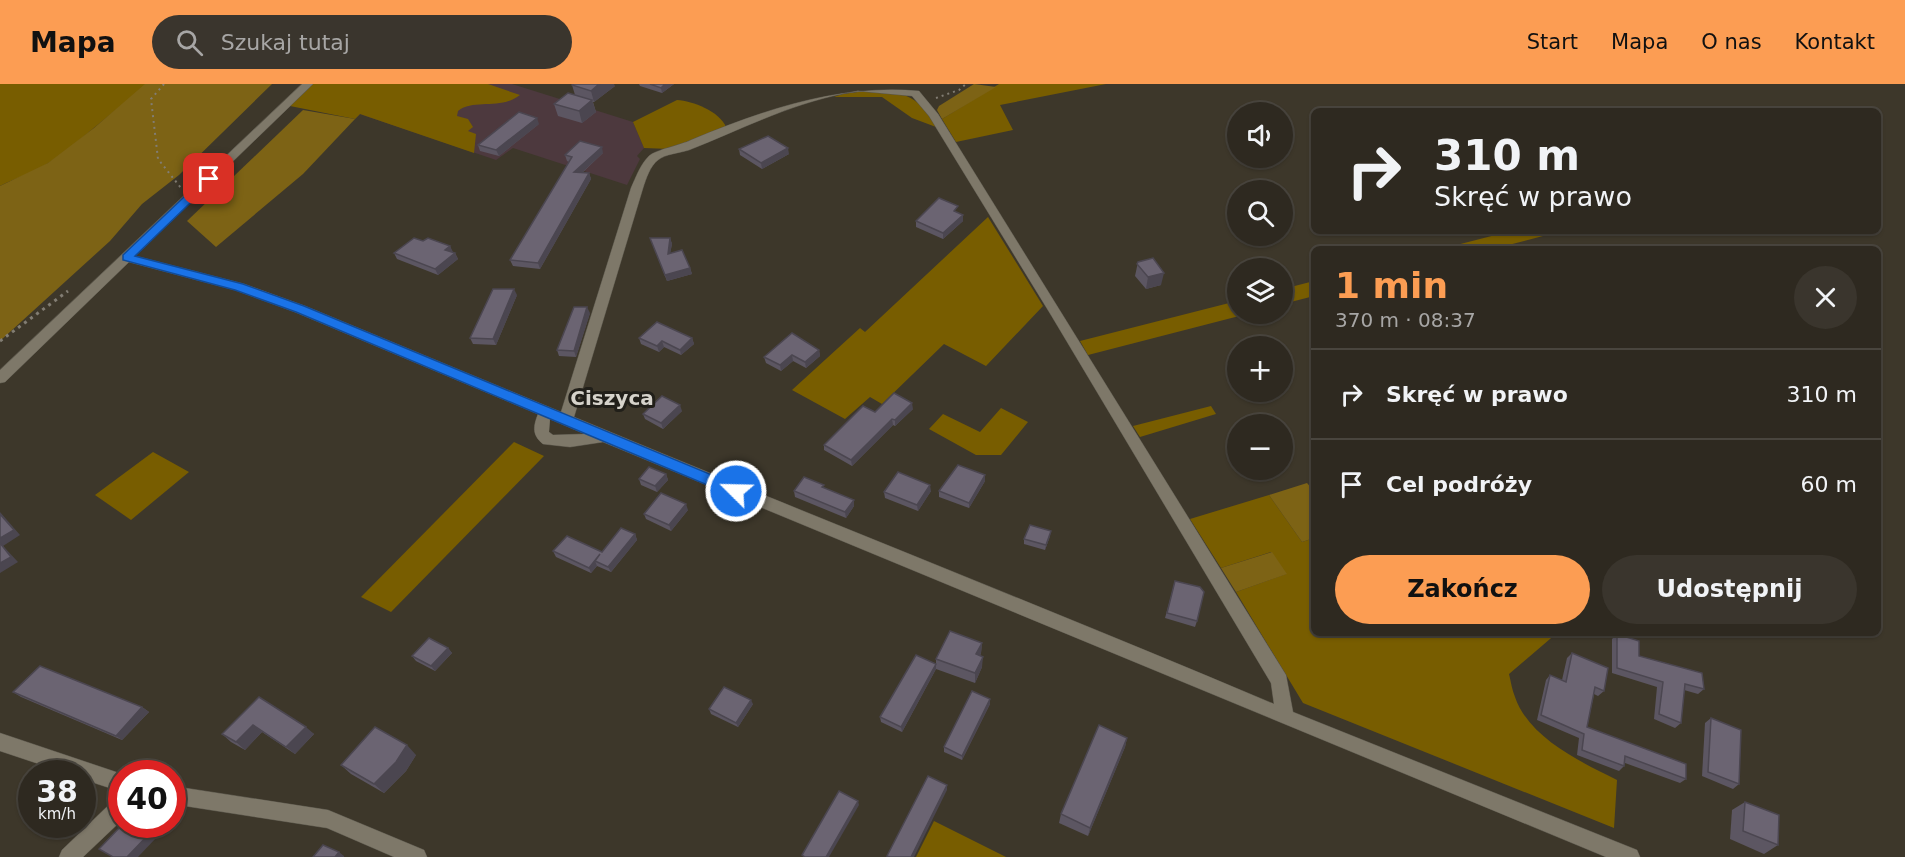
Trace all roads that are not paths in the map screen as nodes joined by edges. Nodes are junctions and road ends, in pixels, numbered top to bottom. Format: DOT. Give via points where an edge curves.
graph roads {
  1 [pos="308,84"];
  2 [pos="127,258"];
  3 [pos="0,378"];
  4 [pos="546,412"];
  5 [pos="566,420"];
  6 [pos="604,436"];
  7 [pos="1285,717"];
  8 [pos="0,742"];
  9 [pos="108,778"];
  10 [pos="186,797"];
  11 [pos="108,819"];
  12 [pos="69,857"];
  13 [pos="417,857"];
  14 [pos="1630,857"];
  1 -- 2 [label="street"];
  2 -- 3 [label="street"];
  2 -- 4 [label="street" via="239,287 280,302"];
  4 -- 5 [label="street"];
  4 -- 6 [label="street" via="540,430 554,442"];
  5 -- 6 [label="street"];
  5 -- 7 [label="street" via="637,188 654,157 777,108 833,92 872,88 915,93 925,102 1063,323 1280,681"];
  6 -- 7 [label="street"];
  7 -- 14 [label="street"];
  8 -- 9 [label="street"];
  10 -- 13 [label="street" via="328,819"];
  11 -- 12 [label="street"];
}
